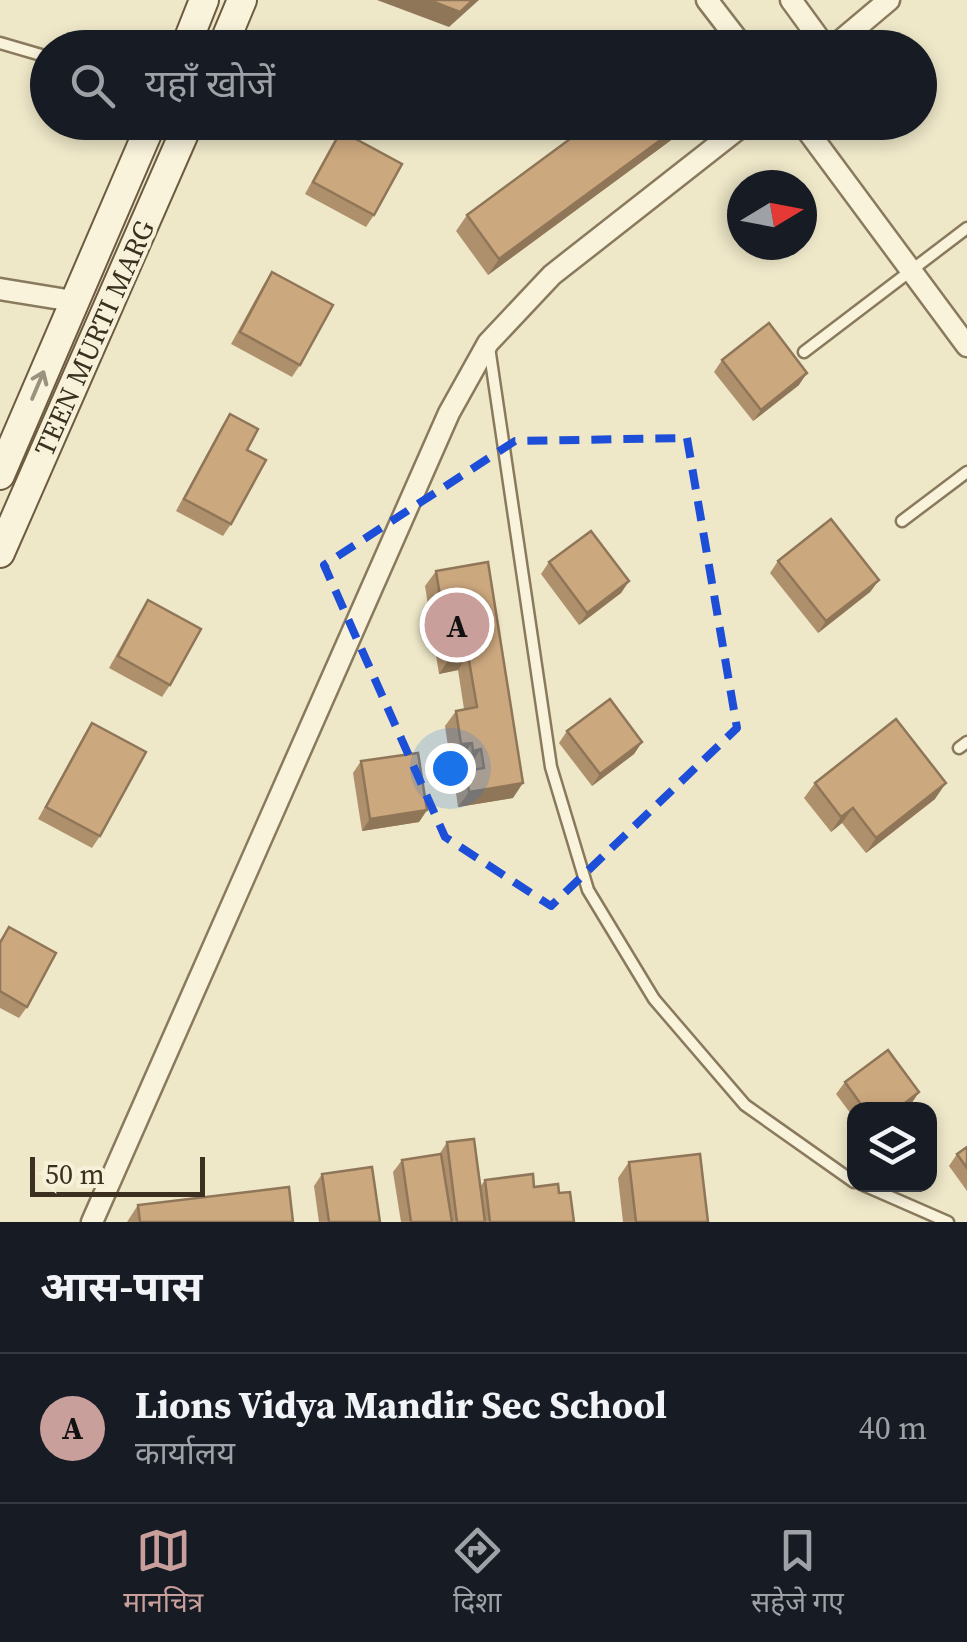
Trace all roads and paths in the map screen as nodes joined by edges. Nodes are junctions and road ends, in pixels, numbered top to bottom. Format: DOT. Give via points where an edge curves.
graph roads {
  1 [pos="204,0"];
  2 [pos="242,0"];
  3 [pos="707,0"];
  4 [pos="791,0"];
  5 [pos="888,0"];
  6 [pos="192,30"];
  7 [pos="230,30"];
  8 [pos="730,30"];
  9 [pos="815,30"];
  10 [pos="851,30"];
  11 [pos="0,43"];
  12 [pos="30,52"];
  13 [pos="144,140"];
  14 [pos="181,140"];
  15 [pos="724,140"];
  16 [pos="814,140"];
  17 [pos="967,228"];
  18 [pos="910,271"];
  19 [pos="0,289"];
  20 [pos="73,301"];
  21 [pos="488,344"];
  22 [pos="967,346"];
  23 [pos="804,352"];
  24 [pos="967,472"];
  25 [pos="0,475"];
  26 [pos="902,521"];
  27 [pos="0,553"];
  28 [pos="847,1175"];
  29 [pos="879,1192"];
  30 [pos="92,1222"];
  31 [pos="948,1222"];
  1 -- 6 [label="main road"];
  2 -- 7 [label="main road"];
  3 -- 8 [label="street"];
  4 -- 9 [label="street"];
  5 -- 10 [label="street"];
  11 -- 12 [label="lane"];
  13 -- 20 [label="main road, TEEN MURTI MARG"];
  14 -- 27 [label="main road, TEEN MURTI MARG"];
  15 -- 21 [label="street" via="552,274"];
  16 -- 18 [label="street"];
  17 -- 18 [label="lane"];
  18 -- 22 [label="street"];
  18 -- 23 [label="lane"];
  19 -- 20 [label="street"];
  25 -- 20 [label="main road, TEEN MURTI MARG, one-way"];
  21 -- 28 [label="lane" via="550,767 588,890 654,999 745,1105"];
  21 -- 30 [label="street" via="450,413"];
  24 -- 26 [label="lane"];
  29 -- 31 [label="lane"];
}
